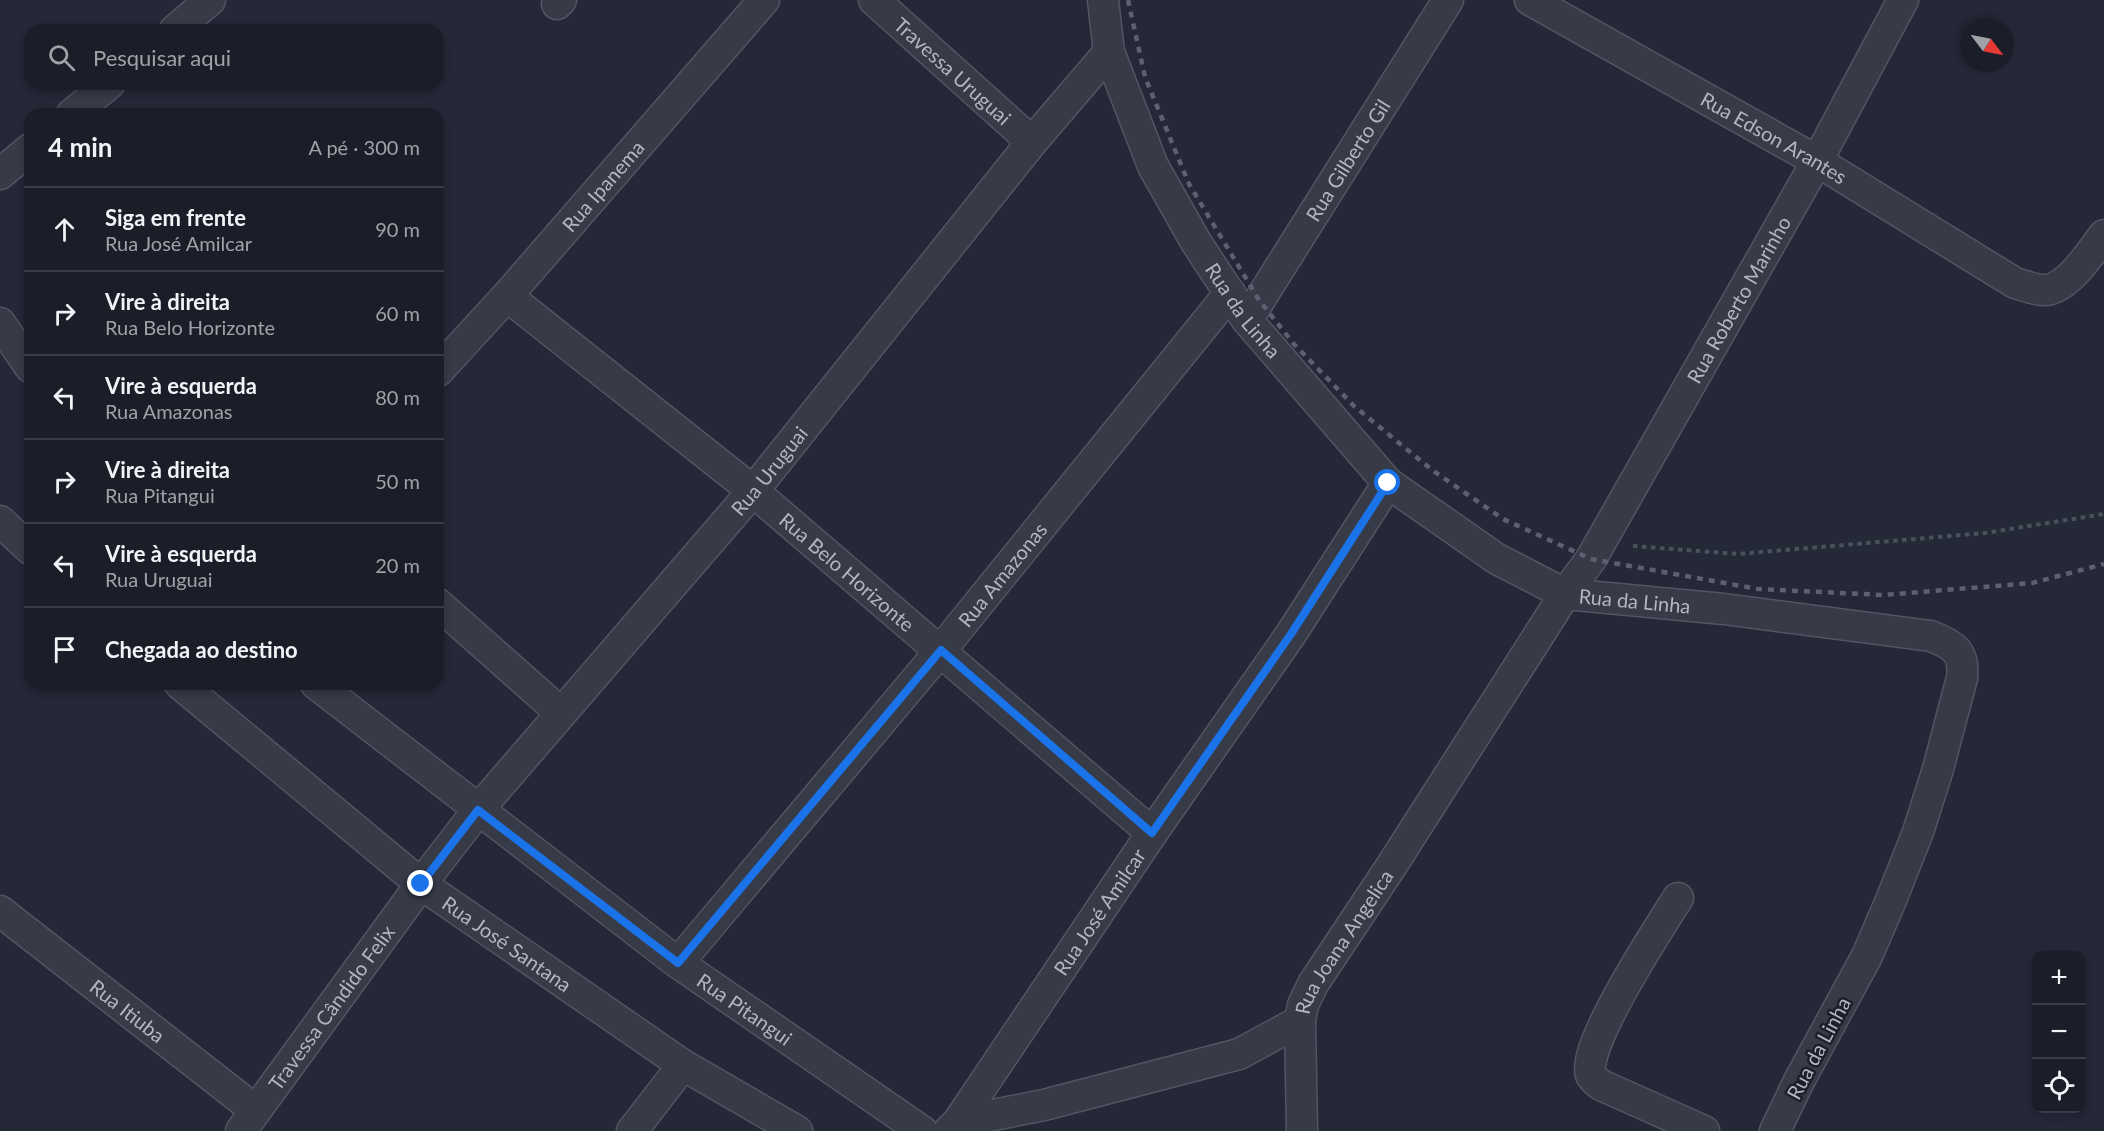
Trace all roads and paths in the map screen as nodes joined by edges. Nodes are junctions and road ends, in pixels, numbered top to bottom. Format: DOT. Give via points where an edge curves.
graph roads {
  1 [pos="210,0"];
  2 [pos="765,0"];
  3 [pos="874,0"];
  4 [pos="1103,0"];
  5 [pos="1448,0"];
  6 [pos="1530,0"];
  7 [pos="1903,0"];
  8 [pos="182,24"];
  9 [pos="1109,52"];
  10 [pos="102,90"];
  11 [pos="79,108"];
  12 [pos="1032,142"];
  13 [pos="24,154"];
  14 [pos="1817,160"];
  15 [pos="0,174"];
  16 [pos="2104,235"];
  17 [pos="1230,293"];
  18 [pos="507,296"];
  19 [pos="1247,320"];
  20 [pos="0,323"];
  21 [pos="24,358"];
  22 [pos="444,364"];
  23 [pos="1388,483"];
  24 [pos="753,491"];
  25 [pos="2104,514"];
  26 [pos="0,521"];
  27 [pos="1604,537"];
  28 [pos="24,543"];
  29 [pos="1565,594"];
  30 [pos="444,609"];
  31 [pos="941,650"];
  32 [pos="187,690"];
  33 [pos="324,690"];
  34 [pos="561,713"];
  35 [pos="478,810"];
  36 [pos="1152,833"];
  37 [pos="421,884"];
  38 [pos="1678,898"];
  39 [pos="0,911"];
  40 [pos="678,963"];
  41 [pos="1300,1021"];
  42 [pos="683,1065"];
  43 [pos="248,1121"];
  44 [pos="953,1126"];
  45 [pos="632,1131"];
  46 [pos="797,1131"];
  47 [pos="922,1131"];
  48 [pos="1302,1131"];
  49 [pos="1704,1131"];
  50 [pos="1775,1131"];
  1 -- 8 [label="street"];
  2 -- 18 [label="street, Rua Ipanema"];
  3 -- 12 [label="street, Travessa Uruguai"];
  4 -- 9 [label="street, Rua da Linha"];
  5 -- 19 [label="street, Rua Gilberto Gil"];
  6 -- 14 [label="street, Rua Edson Arantes"];
  7 -- 14 [label="street, Rua Roberto Marinho"];
  9 -- 12 [label="street, Rua Uruguai"];
  9 -- 17 [label="street, Rua da Linha" via="1153,166"];
  10 -- 11 [label="street"];
  12 -- 24 [label="street, Rua Uruguai"];
  13 -- 15 [label="street"];
  14 -- 16 [label="street, Rua Edson Arantes" via="2015,283 2034,289 2049,290 2064,282"];
  14 -- 27 [label="street, Rua Roberto Marinho"];
  17 -- 19 [label="street, Rua da Linha"];
  17 -- 31 [label="street, Rua Amazonas"];
  18 -- 22 [label="street, Rua Ipanema"];
  18 -- 24 [label="street, Rua Belo Horizonte"];
  19 -- 23 [label="street, Rua da Linha"];
  20 -- 21 [label="street"];
  23 -- 29 [label="street, Rua da Linha" via="1497,559"];
  23 -- 36 [label="street, Rua José Amilcar" via="1291,634"];
  24 -- 31 [label="street, Rua Belo Horizonte"];
  24 -- 34 [label="street, Rua Uruguai"];
  25 -- 27 [label="path" via="1984,533 1738,554 1623,545"];
  26 -- 28 [label="street"];
  27 -- 29 [label="street, Rua Roberto Marinho"];
  29 -- 41 [label="street, Rua Joana Angelica" via="1313,984"];
  29 -- 50 [label="street, Rua da Linha" via="1724,609 1931,636 1954,647 1964,664 1938,769 1891,900 1867,956"];
  30 -- 34 [label="street"];
  31 -- 36 [label="street, Rua Belo Horizonte"];
  31 -- 40 [label="street, Rua Amazonas"];
  32 -- 37 [label="street, Rua José Santana"];
  33 -- 35 [label="street, Rua Pitangui"];
  34 -- 35 [label="street, Rua Uruguai"];
  35 -- 37 [label="street, Rua Uruguai"];
  35 -- 40 [label="street, Rua Pitangui"];
  36 -- 44 [label="street, Rua José Amilcar"];
  37 -- 42 [label="street, Rua José Santana"];
  37 -- 43 [label="street, Travessa Cândido Felix"];
  38 -- 49 [label="street" via="1618,997 1595,1046 1591,1076 1601,1085"];
  39 -- 43 [label="street, Rua Itiuba"];
  40 -- 47 [label="street, Rua Pitangui"];
  41 -- 44 [label="street, Rua Joana Angelica" via="1239,1054"];
  41 -- 48 [label="street"];
  42 -- 45 [label="street"];
  42 -- 46 [label="street, Rua José Santana"];
}
